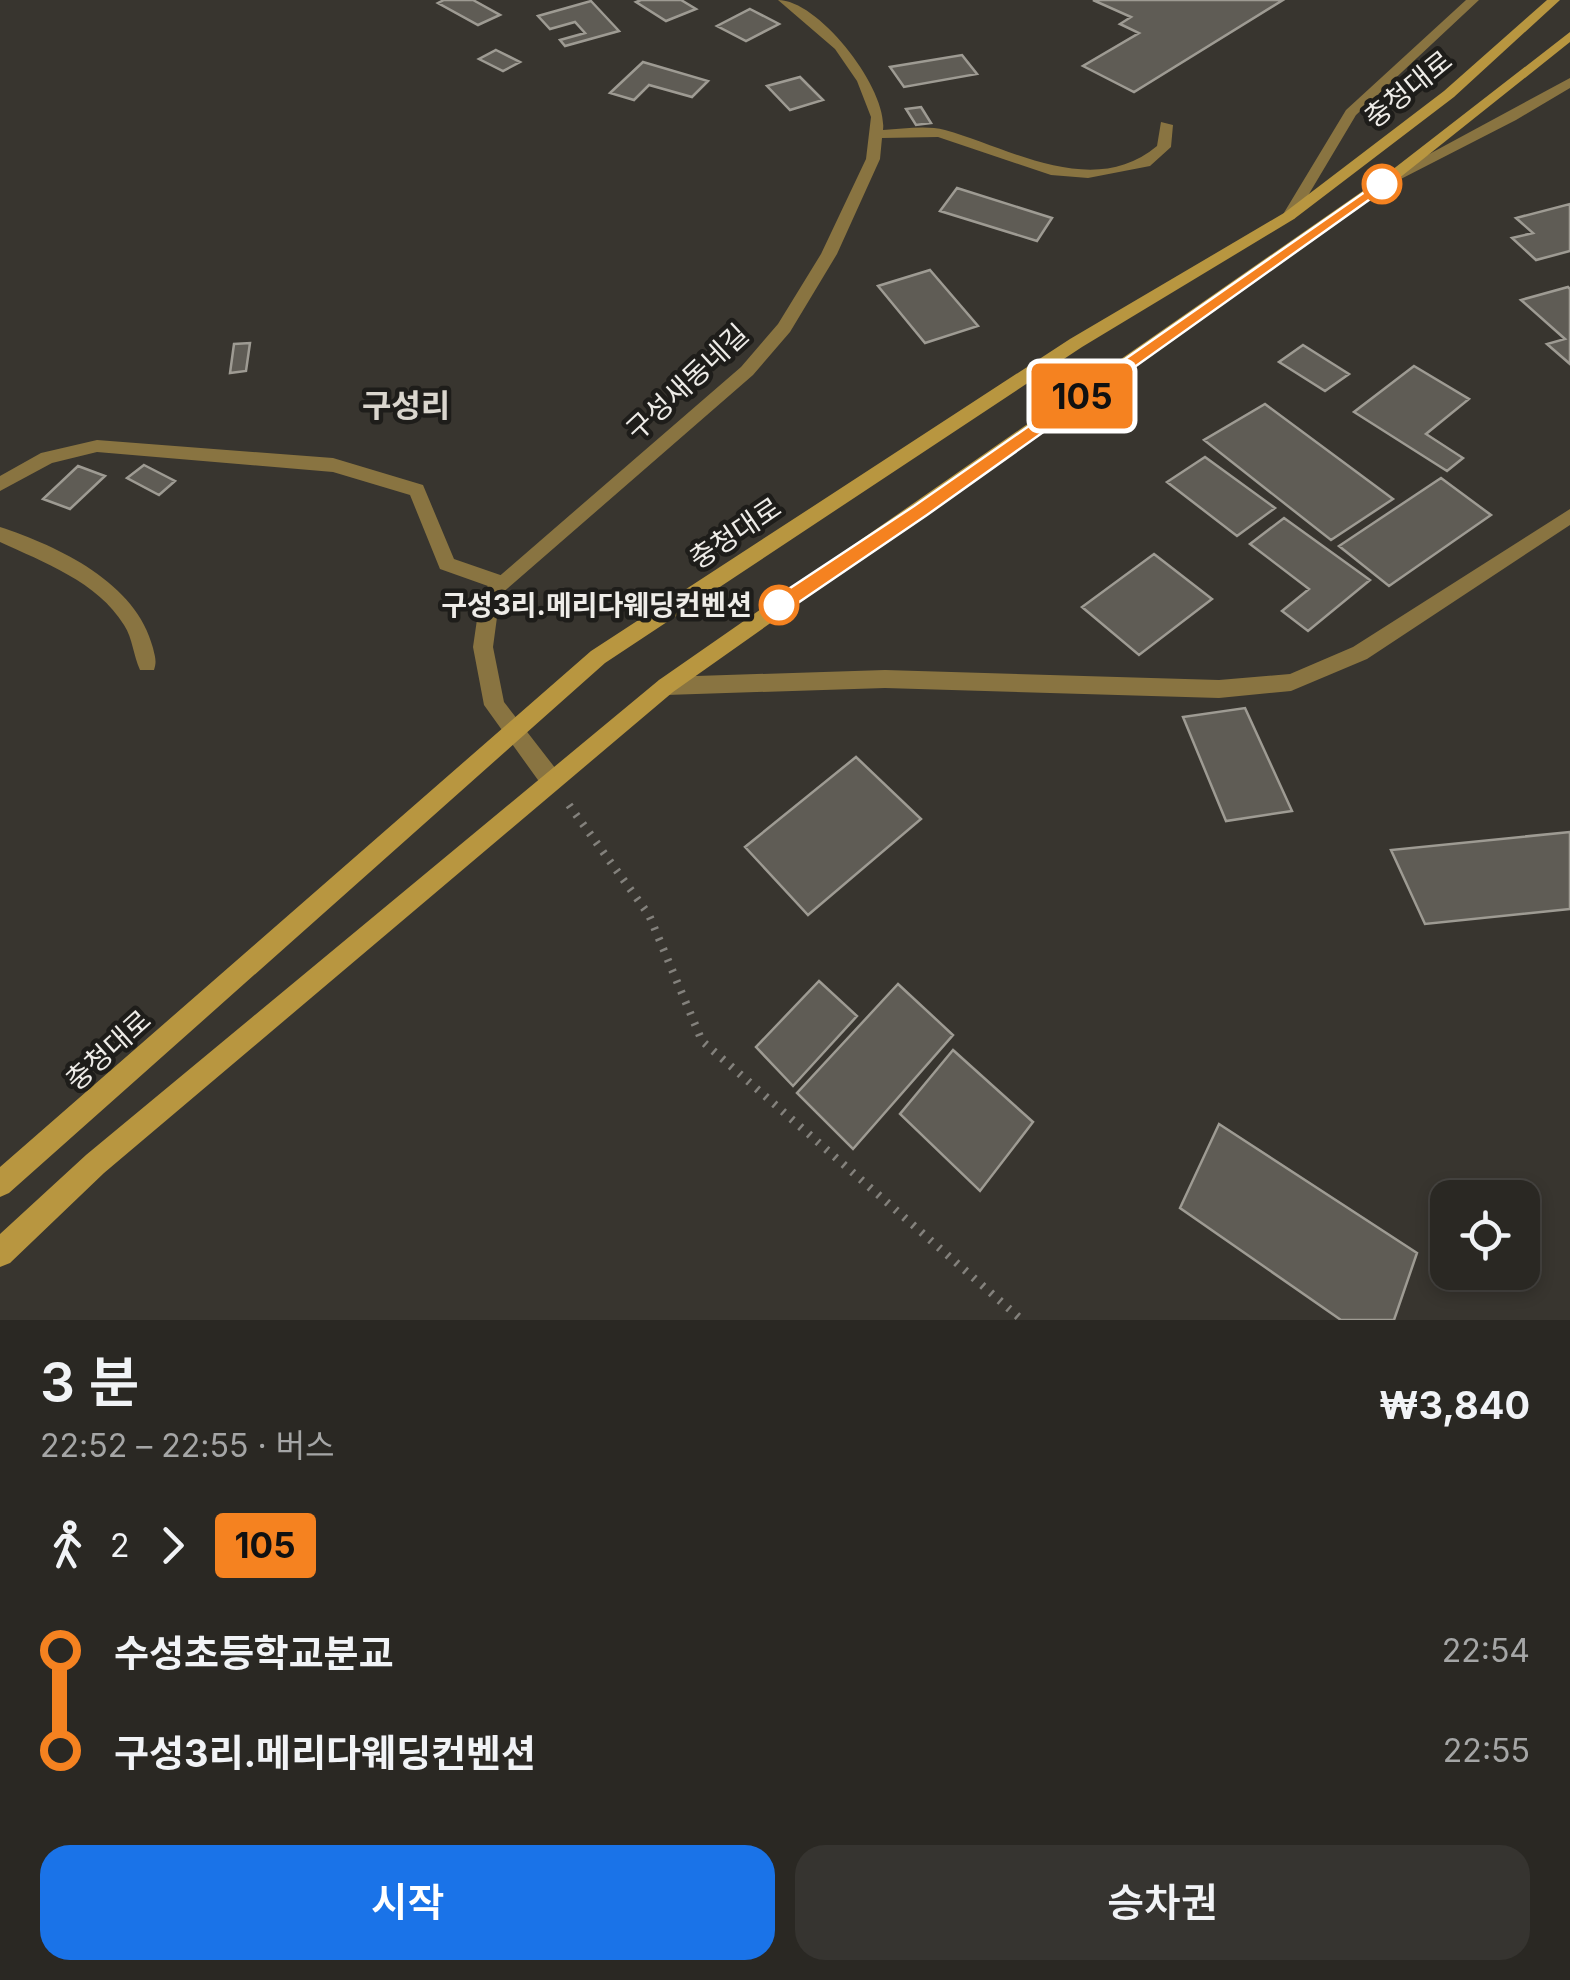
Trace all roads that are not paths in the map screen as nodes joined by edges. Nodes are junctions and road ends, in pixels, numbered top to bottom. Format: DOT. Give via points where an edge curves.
graph roads {
  1 [pos="784,0"];
  2 [pos="1473,0"];
  3 [pos="1554,0"];
  4 [pos="1570,36"];
  5 [pos="1570,82"];
  6 [pos="1166,125"];
  7 [pos="876,134"];
  8 [pos="1388,180"];
  9 [pos="1289,216"];
  10 [pos="0,484"];
  11 [pos="1570,516"];
  12 [pos="0,534"];
  13 [pos="502,583"];
  14 [pos="147,664"];
  15 [pos="666,686"];
  16 [pos="514,731"];
  17 [pos="551,780"];
  18 [pos="0,1184"];
  19 [pos="0,1253"];
  1 -- 7 [label="street, 구성새동네길" via="840,46 864,82 878,117"];
  2 -- 9 [label="street" via="1351,113"];
  3 -- 9 [label="main road, 충청대로" via="1449,94"];
  4 -- 8 [label="main road"];
  5 -- 8 [label="street"];
  6 -- 7 [label="street" via="1164,146 1145,163 1088,174 1056,172 939,132"];
  7 -- 13 [label="street, 구성새동네길" via="873,159 829,254 784,328 747,371"];
  8 -- 15 [label="main road"];
  9 -- 16 [label="main road, 충청대로" via="1076,344 763,547 598,657"];
  10 -- 13 [label="street" via="46,458 96,446 333,465 416,490 447,564"];
  11 -- 15 [label="street" via="1360,653 1291,682 1220,689 885,679"];
  12 -- 14 [label="street" via="90,578 129,612"];
  13 -- 16 [label="street, 구성새동네길" via="491,592 483,648 494,705"];
  15 -- 17 [label="main road"];
  16 -- 17 [label="street, 구성새동네길"];
  16 -- 18 [label="main road, 충청대로"];
  17 -- 19 [label="main road" via="95,1164"];
}
